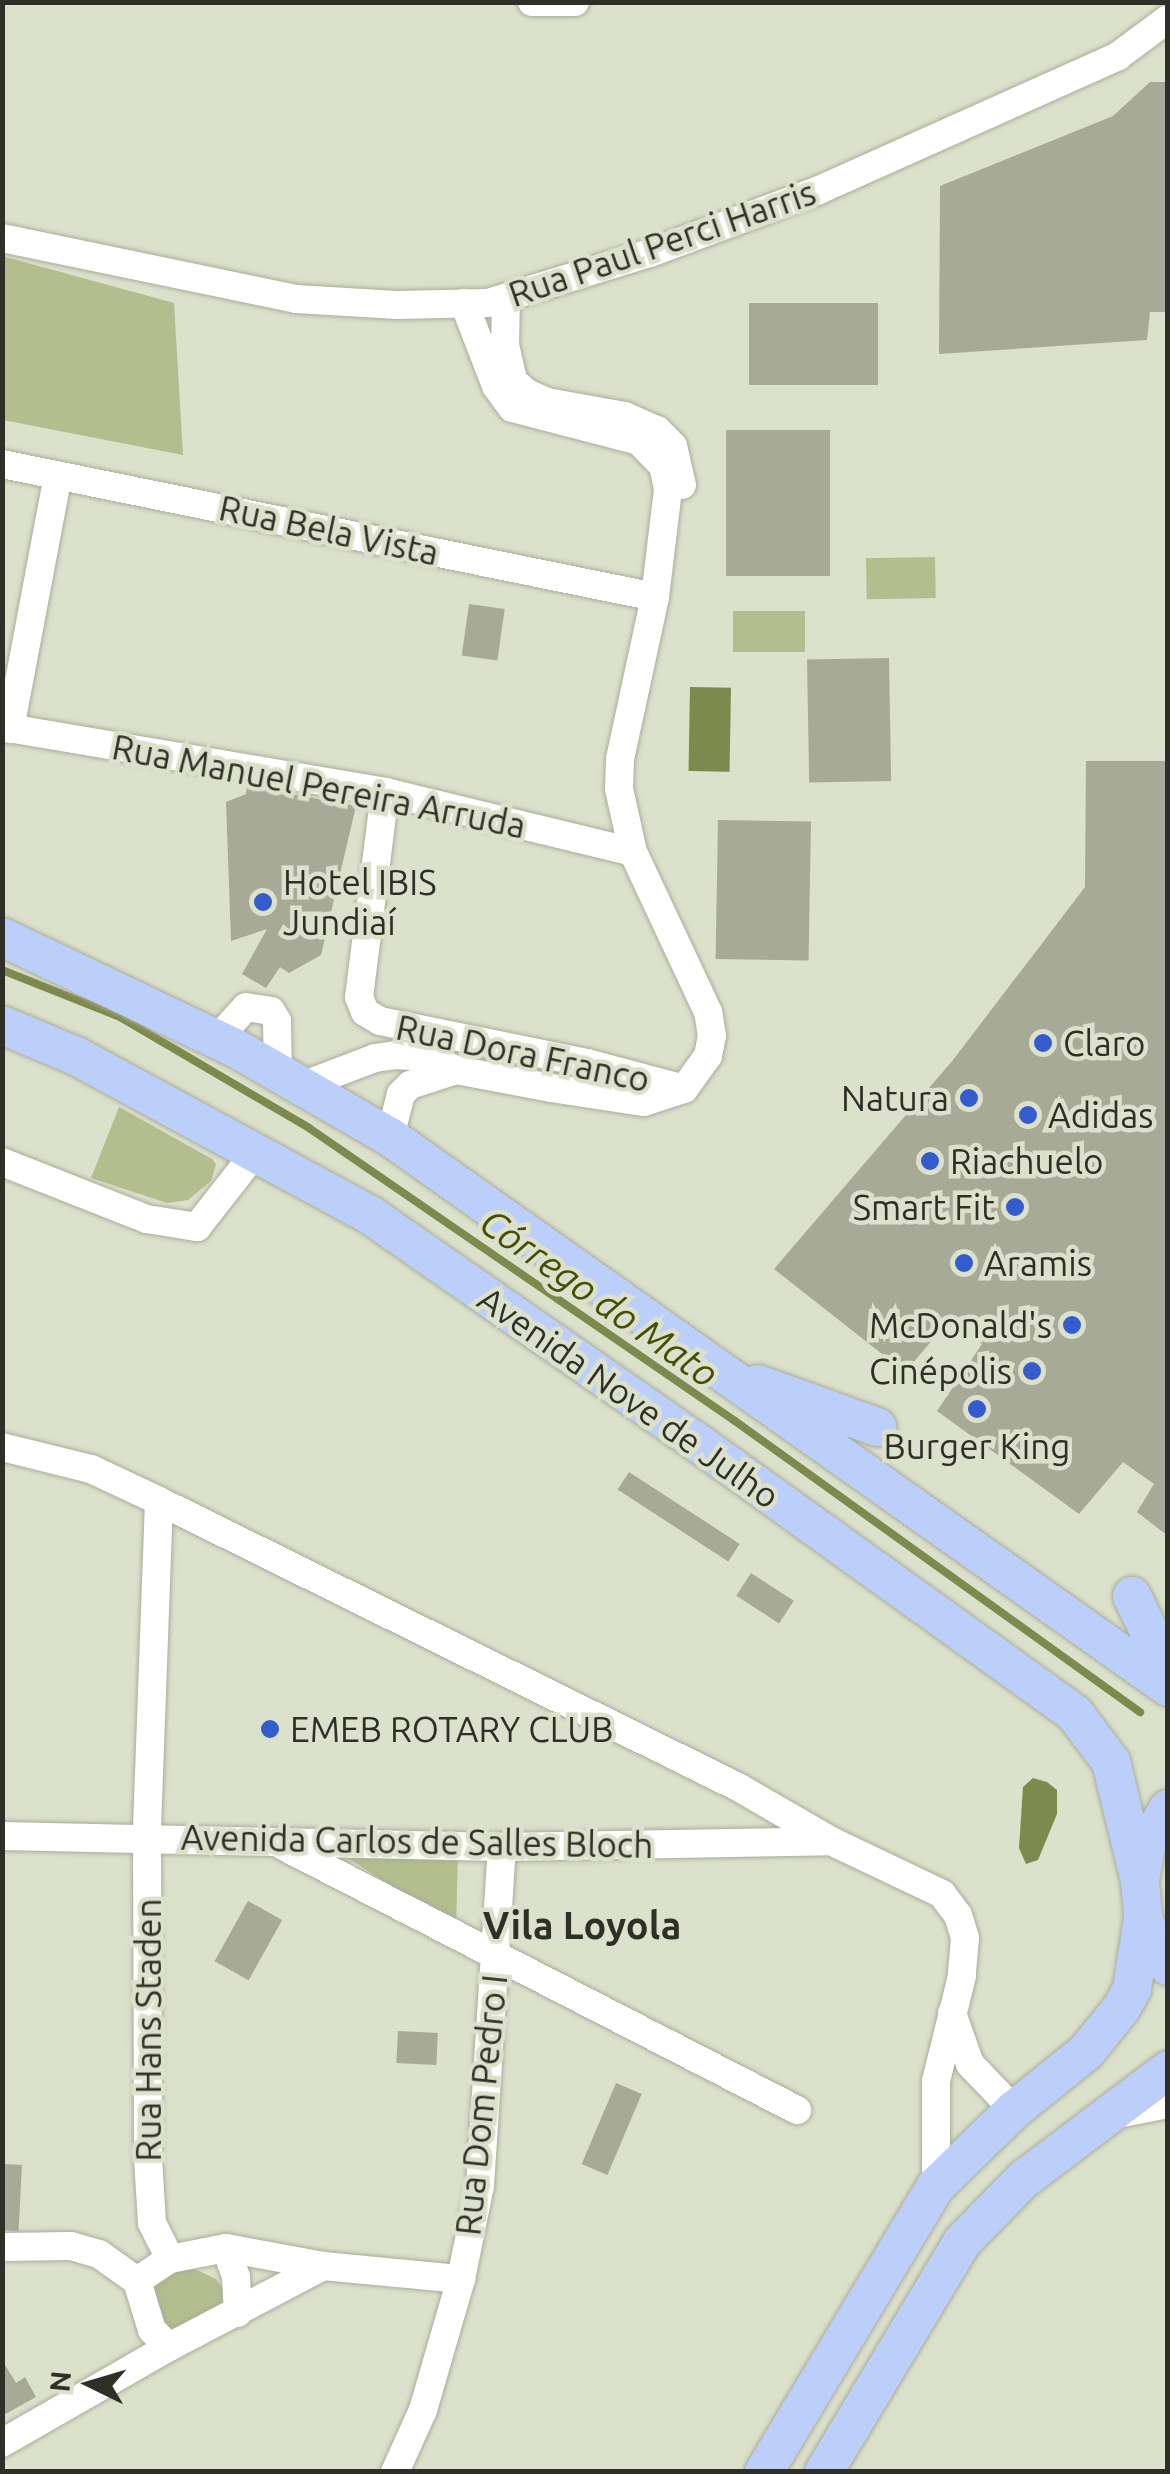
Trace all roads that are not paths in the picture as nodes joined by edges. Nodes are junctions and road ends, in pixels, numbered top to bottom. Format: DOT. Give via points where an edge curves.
graph roads {
  1 [pos="532,2"];
  2 [pos="576,2"];
  3 [pos="1168,19"];
  4 [pos="2,238"];
  5 [pos="506,298"];
  6 [pos="464,303"];
  7 [pos="2,464"];
  8 [pos="58,474"];
  9 [pos="655,597"];
  10 [pos="6,728"];
  11 [pos="385,792"];
  12 [pos="633,852"];
  13 [pos="2,937"];
  14 [pos="2,1026"];
  15 [pos="456,1070"];
  16 [pos="291,1078"];
  17 [pos="684,1089"];
  18 [pos="390,1137"];
  19 [pos="254,1153"];
  20 [pos="2,1162"];
  21 [pos="726,1374"];
  22 [pos="878,1427"];
  23 [pos="2,1447"];
  24 [pos="159,1501"];
  25 [pos="1132,1596"];
  26 [pos="1168,1671"];
  27 [pos="1168,1686"];
  28 [pos="1168,1808"];
  29 [pos="2,1836"];
  30 [pos="147,1836"];
  31 [pos="831,1840"];
  32 [pos="278,1843"];
  33 [pos="502,1848"];
  34 [pos="1142,1900"];
  35 [pos="496,1958"];
  36 [pos="1168,1966"];
  37 [pos="952,2012"];
  38 [pos="1168,2070"];
  39 [pos="1168,2104"];
  40 [pos="797,2110"];
  41 [pos="1014,2110"];
  42 [pos="1110,2116"];
  43 [pos="936,2186"];
  44 [pos="2,2246"];
  45 [pos="226,2248"];
  46 [pos="170,2259"];
  47 [pos="323,2266"];
  48 [pos="461,2279"];
  49 [pos="136,2281"];
  50 [pos="238,2313"];
  51 [pos="168,2347"];
  52 [pos="2,2444"];
  53 [pos="395,2472"];
  54 [pos="764,2472"];
  55 [pos="824,2472"];
  1 -- 2 [label="street"];
  3 -- 5 [label="street, Rua Paul Perci Harris" via="1118,56 818,190"];
  4 -- 6 [label="street, Rua Paul Perci Harris" via="296,299"];
  5 -- 6 [label="street, Rua Paul Perci Harris"];
  5 -- 9 [label="street, Rua Dora Franco" via="513,381 527,393 626,416 657,430 672,446 682,487 680,527"];
  6 -- 9 [label="street, Rua Dora Franco" via="496,386 512,408 639,442 663,466 668,489"];
  7 -- 8 [label="street, Rua Bela Vista"];
  8 -- 9 [label="street, Rua Bela Vista"];
  8 -- 10 [label="street"];
  9 -- 12 [label="street, Rua Dora Franco" via="620,759 623,818"];
  10 -- 11 [label="street, Rua Manuel Pereira Arruda"];
  11 -- 12 [label="street, Rua Manuel Pereira Arruda"];
  11 -- 17 [label="street, Rua Dora Franco" via="361,1007 380,1021"];
  12 -- 17 [label="street, Rua Dora Franco" via="708,1012 708,1056"];
  13 -- 16 [label="main road, Avenida Nove de Julho"];
  14 -- 19 [label="main road, Avenida Nove de Julho" via="78,1057"];
  15 -- 16 [label="street" via="426,1057 396,1055"];
  15 -- 17 [label="street" via="626,1101 662,1099"];
  15 -- 18 [label="street" via="410,1085"];
  16 -- 18 [label="main road, Avenida Nove de Julho"];
  18 -- 21 [label="main road, Avenida Nove de Julho"];
  19 -- 20 [label="street" via="197,1227 147,1219"];
  19 -- 34 [label="main road, Avenida Nove de Julho" via="370,1215 1074,1714 1112,1762"];
  21 -- 22 [label="main road"];
  21 -- 27 [label="main road, Avenida Nove de Julho"];
  23 -- 24 [label="street" via="91,1468"];
  24 -- 30 [label="street, Rua Hans Staden"];
  24 -- 31 [label="street" via="738,1787"];
  25 -- 26 [label="main road"];
  28 -- 34 [label="main road" via="1146,1846"];
  29 -- 30 [label="street, Avenida Carlos de Salles Bloch"];
  30 -- 32 [label="street, Avenida Carlos de Salles Bloch"];
  30 -- 46 [label="street, Rua Hans Staden" via="148,2201"];
  31 -- 33 [label="street, Avenida Carlos de Salles Bloch"];
  31 -- 37 [label="street" via="942,1894 958,1915 962,1976"];
  32 -- 33 [label="street, Avenida Carlos de Salles Bloch"];
  32 -- 35 [label="street"];
  33 -- 35 [label="street, Rua Dom Pedro I"];
  34 -- 36 [label="main road" via="1157,1953"];
  34 -- 41 [label="main road" via="1132,1990 1122,2009 1086,2052"];
  35 -- 40 [label="street"];
  35 -- 48 [label="street, Rua Dom Pedro I" via="480,2186"];
  37 -- 41 [label="street" via="970,2064"];
  37 -- 43 [label="street" via="936,2081"];
  38 -- 42 [label="main road"];
  39 -- 42 [label="street"];
  41 -- 43 [label="main road"];
  42 -- 55 [label="main road" via="1024,2178 962,2242"];
  43 -- 54 [label="main road"];
  44 -- 49 [label="street" via="72,2246 99,2254"];
  45 -- 46 [label="street"];
  45 -- 47 [label="street"];
  45 -- 50 [label="street"];
  46 -- 49 [label="street"];
  47 -- 48 [label="street"];
  47 -- 50 [label="street"];
  48 -- 53 [label="street, Rua Dom Pedro I" via="423,2410"];
  49 -- 51 [label="street" via="146,2319"];
  50 -- 51 [label="street"];
  51 -- 52 [label="street"];
}
